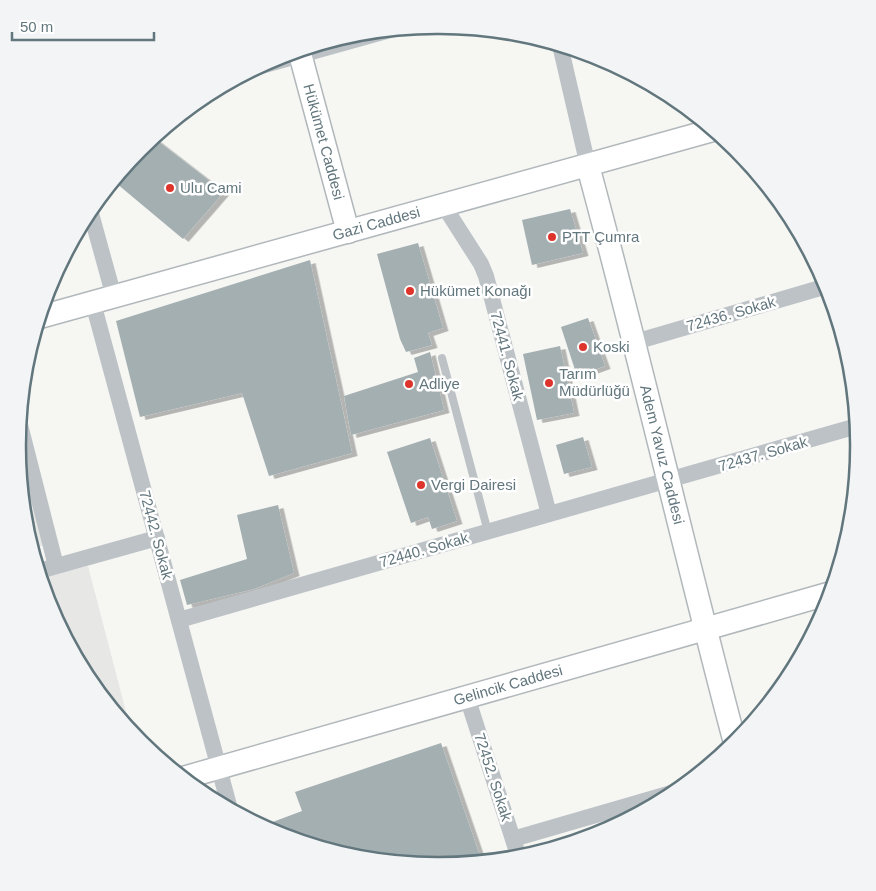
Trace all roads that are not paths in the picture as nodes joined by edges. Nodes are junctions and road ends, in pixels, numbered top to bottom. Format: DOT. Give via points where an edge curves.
graph roads {
  1 [pos="562,53"];
  2 [pos="301,58"];
  3 [pos="705,132"];
  4 [pos="588,166"];
  5 [pos="444,206"];
  6 [pos="92,223"];
  7 [pos="348,232"];
  8 [pos="818,289"];
  9 [pos="103,300"];
  10 [pos="47,315"];
  11 [pos="636,342"];
  12 [pos="442,358"];
  13 [pos="849,428"];
  14 [pos="26,449"];
  15 [pos="670,480"];
  16 [pos="549,514"];
  17 [pos="488,532"];
  18 [pos="157,538"];
  19 [pos="56,566"];
  20 [pos="45,569"];
  21 [pos="821,596"];
  22 [pos="179,620"];
  23 [pos="705,629"];
  24 [pos="467,697"];
  25 [pos="732,733"];
  26 [pos="219,768"];
  27 [pos="192,776"];
  28 [pos="227,799"];
  29 [pos="646,801"];
  30 [pos="513,839"];
  31 [pos="516,849"];
  1 -- 4 [label="street"];
  2 -- 7 [label="street, Hükümet Caddesi"];
  3 -- 4 [label="street, Gazi Caddesi"];
  4 -- 5 [label="street, Gazi Caddesi"];
  4 -- 11 [label="street, Adem Yavuz Caddesi"];
  5 -- 7 [label="street, Gazi Caddesi"];
  5 -- 16 [label="street, 72441. Sokak" via="486,276"];
  6 -- 9 [label="street, 72442. Sokak"];
  7 -- 9 [label="street, Gazi Caddesi"];
  8 -- 11 [label="street, 72436. Sokak"];
  9 -- 10 [label="street, Gazi Caddesi"];
  9 -- 18 [label="street, 72442. Sokak"];
  11 -- 15 [label="street, Adem Yavuz Caddesi"];
  12 -- 17 [label="lane"];
  13 -- 15 [label="street, 72437. Sokak"];
  14 -- 19 [label="street"];
  15 -- 16 [label="street, 72440. Sokak"];
  15 -- 23 [label="street, Adem Yavuz Caddesi"];
  16 -- 17 [label="street, 72440. Sokak"];
  17 -- 22 [label="street, 72440. Sokak"];
  18 -- 19 [label="street"];
  18 -- 22 [label="street, 72442. Sokak"];
  19 -- 20 [label="street"];
  21 -- 23 [label="street, Gelincik Caddesi"];
  22 -- 26 [label="street, 72442. Sokak"];
  23 -- 24 [label="street, Gelincik Caddesi"];
  23 -- 25 [label="street, Adem Yavuz Caddesi"];
  24 -- 26 [label="street, Gelincik Caddesi"];
  24 -- 30 [label="street, 72452. Sokak"];
  26 -- 27 [label="street, Gelincik Caddesi"];
  26 -- 28 [label="street, 72442. Sokak"];
  29 -- 30 [label="street"];
  30 -- 31 [label="street, 72452. Sokak"];
}
